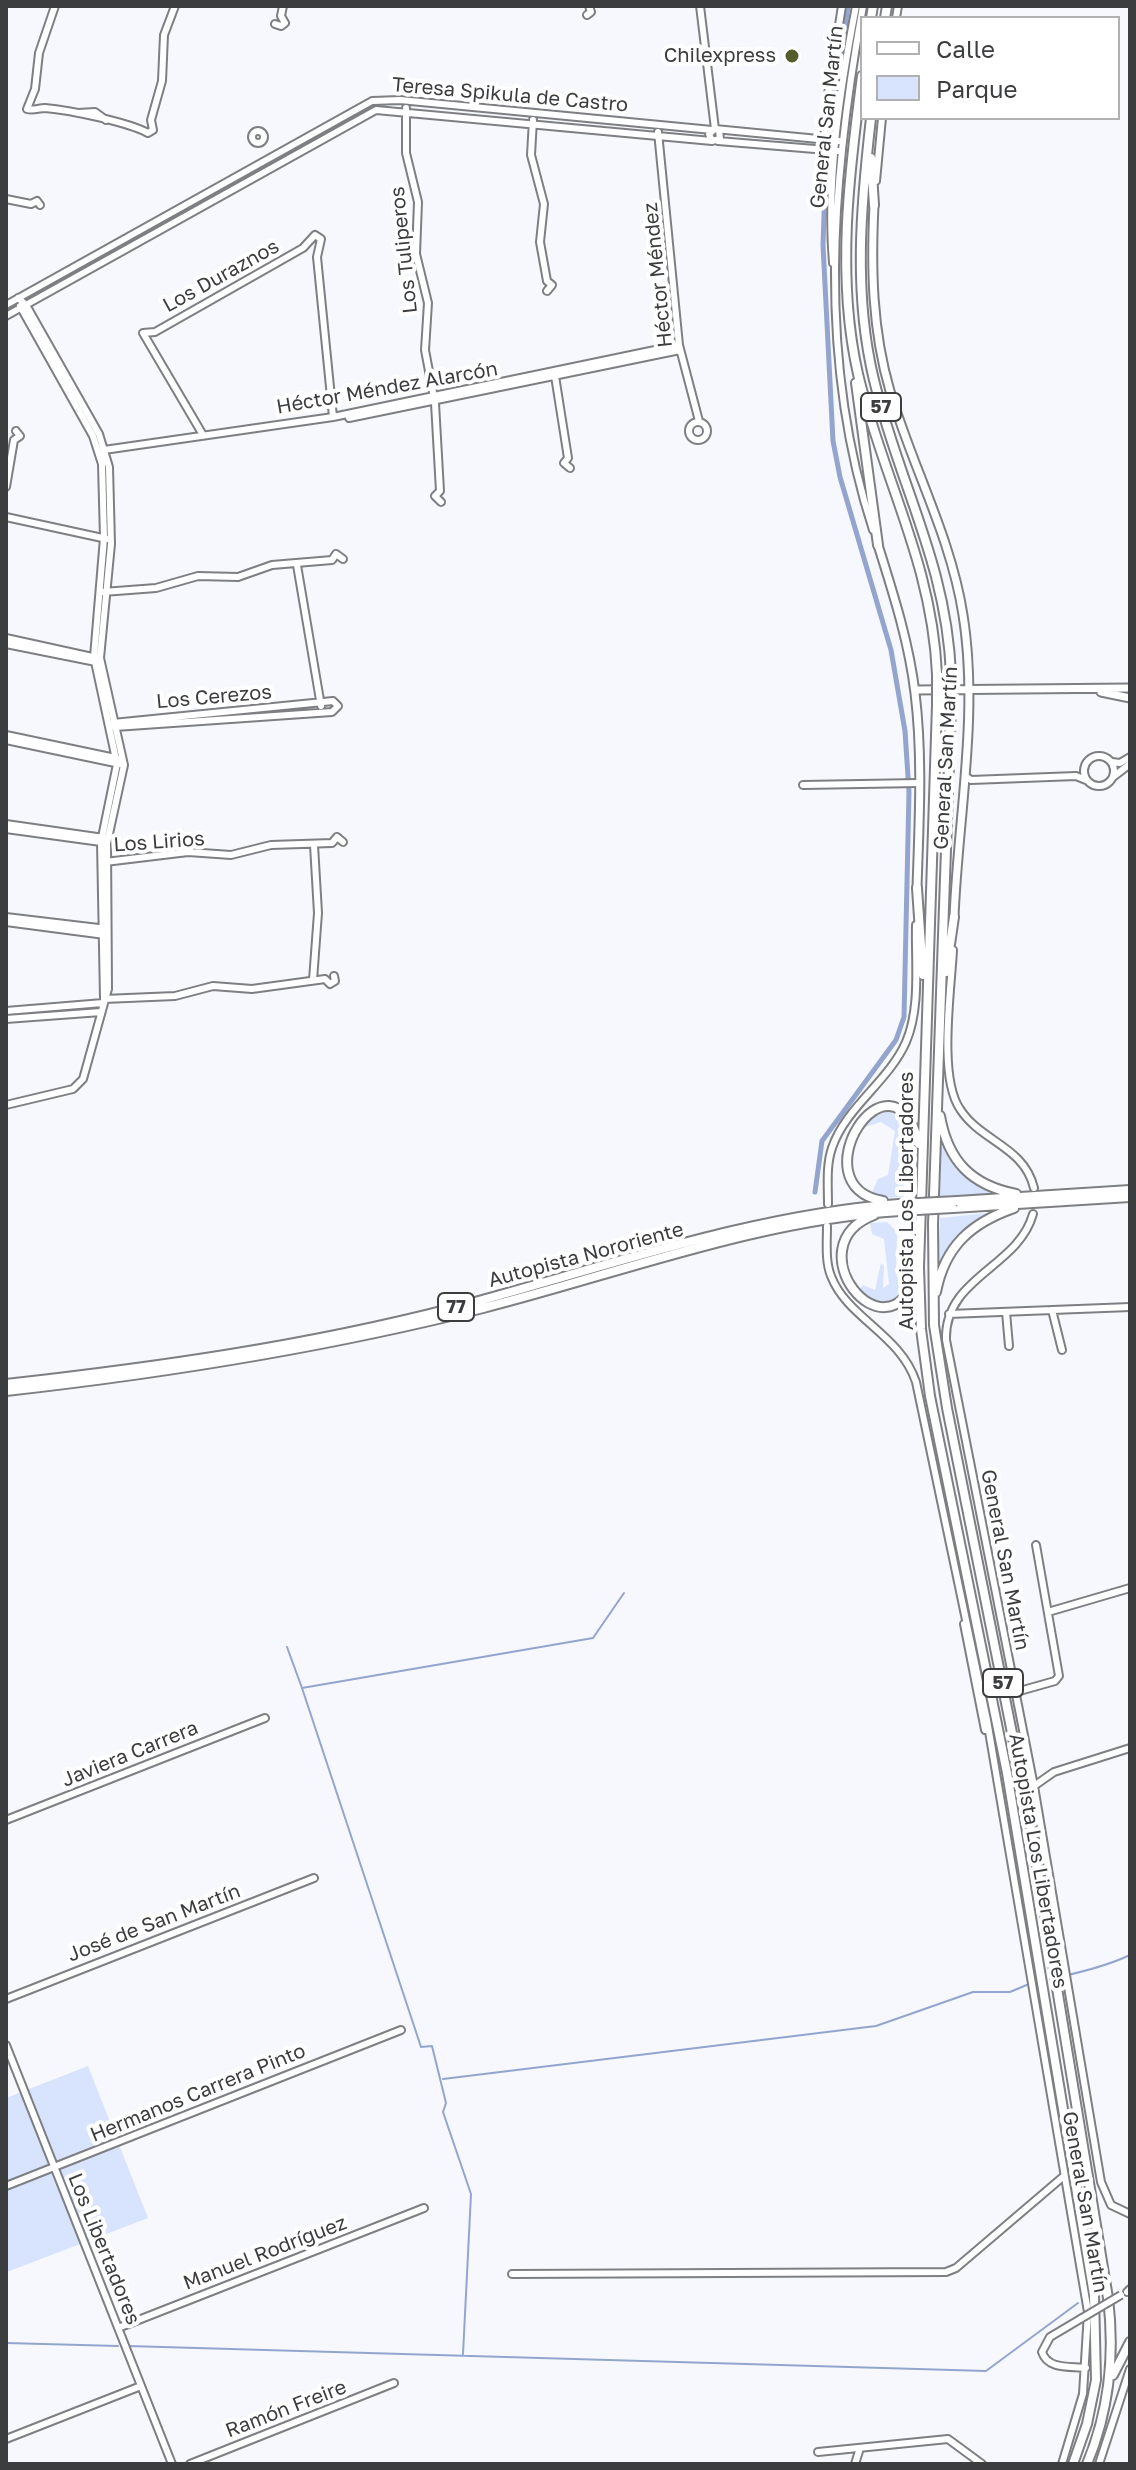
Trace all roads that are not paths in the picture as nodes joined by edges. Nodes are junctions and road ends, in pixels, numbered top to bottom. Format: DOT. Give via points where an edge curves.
graph roads {
  1 [pos="55,6"];
  2 [pos="175,6"];
  3 [pos="283,6"];
  4 [pos="700,6"];
  5 [pos="842,6"];
  6 [pos="856,6"];
  7 [pos="281,16"];
  8 [pos="860,24"];
  9 [pos="33,95"];
  10 [pos="860,100"];
  11 [pos="407,101"];
  12 [pos="42,108"];
  13 [pos="406,110"];
  14 [pos="533,113"];
  15 [pos="871,120"];
  16 [pos="882,120"];
  17 [pos="533,122"];
  18 [pos="657,125"];
  19 [pos="689,127"];
  20 [pos="715,130"];
  21 [pos="869,131"];
  22 [pos="658,135"];
  23 [pos="688,139"];
  24 [pos="823,139"];
  25 [pos="715,141"];
  26 [pos="261,142"];
  27 [pos="840,142"];
  28 [pos="839,151"];
  29 [pos="821,152"];
  30 [pos="271,156"];
  31 [pos="276,164"];
  32 [pos="821,198"];
  33 [pos="6,199"];
  34 [pos="31,204"];
  35 [pos="874,205"];
  36 [pos="166,215"];
  37 [pos="171,223"];
  38 [pos="303,248"];
  39 [pos="317,257"];
  40 [pos="547,281"];
  41 [pos="18,298"];
  42 [pos="6,305"];
  43 [pos="23,306"];
  44 [pos="6,316"];
  45 [pos="853,346"];
  46 [pos="680,348"];
  47 [pos="555,375"];
  48 [pos="434,400"];
  49 [pos="334,419"];
  50 [pos="699,421"];
  51 [pos="203,437"];
  52 [pos="14,440"];
  53 [pos="103,452"];
  54 [pos="568,458"];
  55 [pos="6,487"];
  56 [pos="440,491"];
  57 [pos="6,517"];
  58 [pos="108,539"];
  59 [pos="878,545"];
  60 [pos="332,560"];
  61 [pos="297,565"];
  62 [pos="102,592"];
  63 [pos="6,641"];
  64 [pos="97,660"];
  65 [pos="1130,688"];
  66 [pos="915,690"];
  67 [pos="1095,690"];
  68 [pos="967,691"];
  69 [pos="1130,698"];
  70 [pos="113,725"];
  71 [pos="6,737"];
  72 [pos="1130,757"];
  73 [pos="120,761"];
  74 [pos="1110,761"];
  75 [pos="1130,764"];
  76 [pos="1084,768"];
  77 [pos="1072,776"];
  78 [pos="1113,777"];
  79 [pos="966,780"];
  80 [pos="1086,780"];
  81 [pos="919,783"];
  82 [pos="803,785"];
  83 [pos="6,826"];
  84 [pos="105,840"];
  85 [pos="332,843"];
  86 [pos="314,845"];
  87 [pos="104,862"];
  88 [pos="917,888"];
  89 [pos="954,917"];
  90 [pos="6,920"];
  91 [pos="107,932"];
  92 [pos="325,979"];
  93 [pos="313,980"];
  94 [pos="103,1001"];
  95 [pos="926,1005"];
  96 [pos="940,1008"];
  97 [pos="6,1011"];
  98 [pos="101,1012"];
  99 [pos="6,1019"];
  100 [pos="937,1096"];
  101 [pos="6,1105"];
  102 [pos="922,1153"];
  103 [pos="1130,1190"];
  104 [pos="1036,1192"];
  105 [pos="1130,1197"];
  106 [pos="828,1204"];
  107 [pos="955,1204"];
  108 [pos="1027,1204"];
  109 [pos="900,1208"];
  110 [pos="884,1212"];
  111 [pos="1033,1214"];
  112 [pos="827,1226"];
  113 [pos="919,1267"];
  114 [pos="1130,1307"];
  115 [pos="933,1308"];
  116 [pos="1052,1310"];
  117 [pos="1006,1312"];
  118 [pos="949,1314"];
  119 [pos="1009,1346"];
  120 [pos="1062,1350"];
  121 [pos="6,1384"];
  122 [pos="6,1391"];
  123 [pos="1036,1545"];
  124 [pos="1130,1588"];
  125 [pos="1048,1612"];
  126 [pos="1016,1692"];
  127 [pos="265,1718"];
  128 [pos="1130,1748"];
  129 [pos="1034,1786"];
  130 [pos="6,1820"];
  131 [pos="314,1878"];
  132 [pos="6,1999"];
  133 [pos="401,2030"];
  134 [pos="6,2045"];
  135 [pos="54,2166"];
  136 [pos="1064,2176"];
  137 [pos="6,2186"];
  138 [pos="424,2208"];
  139 [pos="1130,2214"];
  140 [pos="512,2274"];
  141 [pos="1127,2292"];
  142 [pos="118,2328"];
  143 [pos="1130,2342"];
  144 [pos="1086,2368"];
  145 [pos="1130,2369"];
  146 [pos="394,2383"];
  147 [pos="141,2386"];
  148 [pos="1106,2403"];
  149 [pos="6,2439"];
  150 [pos="860,2448"];
  151 [pos="818,2452"];
  152 [pos="172,2464"];
  153 [pos="190,2464"];
  154 [pos="855,2464"];
  155 [pos="982,2464"];
  156 [pos="1062,2464"];
  157 [pos="1073,2464"];
  158 [pos="1087,2464"];
  159 [pos="1099,2464"];
  1 -- 9 [label="street" via="39,53"];
  2 -- 12 [label="street" via="164,35 163,75 151,133 93,111"];
  3 -- 7 [label="street"];
  4 -- 20 [label="street"];
  5 -- 24 [label="street"];
  6 -- 27 [label="street, General San Martín"];
  8 -- 27 [label="street, General San Martín"];
  9 -- 12 [label="street"];
  9 -- 12 [label="street" via="27,109"];
  10 -- 45 [label="highway, Autopista Los Libertadores / 57" via="847,255"];
  11 -- 13 [label="street, Los Tuliperos"];
  11 -- 14 [label="street, Teresa Spikula de Castro"];
  11 -- 30 [label="street, Teresa Spikula de Castro" via="367,102"];
  13 -- 17 [label="street, Teresa Spikula de Castro"];
  13 -- 31 [label="street, Teresa Spikula de Castro" via="371,111"];
  13 -- 48 [label="street, Los Tuliperos" via="406,153 418,202 416,258 428,303 425,350"];
  14 -- 17 [label="street"];
  14 -- 18 [label="street, Teresa Spikula de Castro"];
  15 -- 21 [label="highway, Autopista Los Libertadores / 57"];
  16 -- 35 [label="street, General San Martín"];
  17 -- 22 [label="street, Teresa Spikula de Castro"];
  17 -- 40 [label="street" via="531,155 544,204 540,242"];
  18 -- 19 [label="street, Teresa Spikula de Castro"];
  18 -- 22 [label="street, Héctor Méndez"];
  19 -- 20 [label="street, Teresa Spikula de Castro"];
  19 -- 23 [label="street"];
  20 -- 24 [label="street, Teresa Spikula de Castro"];
  20 -- 25 [label="street" via="721,136"];
  21 -- 35 [label="highway"];
  21 -- 96 [label="highway, Autopista Los Libertadores / 57, bridge" via="861,257 865,333 882,409 937,573 948,627 951,705"];
  22 -- 23 [label="street, Teresa Spikula de Castro"];
  22 -- 46 [label="street, Héctor Méndez"];
  23 -- 25 [label="street, Teresa Spikula de Castro"];
  24 -- 27 [label="street, Teresa Spikula de Castro"];
  24 -- 29 [label="street"];
  25 -- 29 [label="street, Teresa Spikula de Castro"];
  26 -- 30 [label="street"];
  27 -- 28 [label="street, General San Martín"];
  28 -- 29 [label="street, Teresa Spikula de Castro"];
  28 -- 59 [label="street, General San Martín" via="835,345 855,471"];
  29 -- 32 [label="street"];
  30 -- 31 [label="street"];
  30 -- 36 [label="street, Teresa Spikula de Castro"];
  31 -- 37 [label="street, Teresa Spikula de Castro"];
  33 -- 34 [label="street"];
  35 -- 68 [label="main road, General San Martín" via="873,290 881,353 959,596"];
  36 -- 37 [label="street"];
  36 -- 41 [label="street, Teresa Spikula de Castro"];
  37 -- 43 [label="street, Teresa Spikula de Castro"];
  38 -- 39 [label="street, Los Duraznos"];
  38 -- 39 [label="street, Los Duraznos" via="319,236"];
  38 -- 51 [label="street, Los Duraznos" via="155,332 142,334"];
  39 -- 49 [label="street"];
  41 -- 42 [label="street, Teresa Spikula de Castro"];
  41 -- 43 [label="street"];
  43 -- 44 [label="street, Teresa Spikula de Castro"];
  43 -- 53 [label="street"];
  45 -- 59 [label="highway"];
  45 -- 95 [label="highway, Autopista Los Libertadores / 57, bridge" via="867,406 925,578 937,674"];
  46 -- 47 [label="street, Héctor Méndez Alarcón"];
  46 -- 50 [label="street, Héctor Méndez"];
  47 -- 48 [label="street, Héctor Méndez Alarcón"];
  47 -- 54 [label="street"];
  48 -- 49 [label="street, Héctor Méndez Alarcón"];
  48 -- 56 [label="street, Los Tuliperos"];
  49 -- 51 [label="street, Héctor Méndez Alarcón"];
  51 -- 53 [label="street, Héctor Méndez Alarcón"];
  52 -- 55 [label="street"];
  53 -- 58 [label="street"];
  57 -- 58 [label="street"];
  58 -- 62 [label="street"];
  59 -- 66 [label="main road, General San Martín"];
  60 -- 61 [label="street"];
  61 -- 62 [label="street"];
  61 -- 70 [label="street, Los Cerezos" via="325,707"];
  62 -- 64 [label="street"];
  63 -- 64 [label="street"];
  64 -- 70 [label="street"];
  65 -- 67 [label="main road"];
  66 -- 68 [label="main road"];
  66 -- 81 [label="main road, General San Martín"];
  67 -- 68 [label="main road"];
  67 -- 69 [label="main road"];
  68 -- 79 [label="main road, General San Martín"];
  70 -- 73 [label="street"];
  71 -- 73 [label="street"];
  72 -- 74 [label="street"];
  73 -- 84 [label="street"];
  74 -- 76 [label="street" via="1093,757"];
  74 -- 78 [label="street"];
  75 -- 78 [label="street"];
  76 -- 77 [label="street"];
  76 -- 80 [label="street"];
  77 -- 79 [label="street"];
  77 -- 80 [label="street"];
  78 -- 80 [label="street" via="1101,786"];
  79 -- 89 [label="main road, General San Martín"];
  81 -- 82 [label="street"];
  81 -- 88 [label="main road, General San Martín"];
  83 -- 84 [label="street"];
  84 -- 87 [label="street"];
  85 -- 86 [label="street, Los Lirios"];
  86 -- 87 [label="street, Los Lirios"];
  86 -- 93 [label="street" via="318,913"];
  87 -- 91 [label="street"];
  88 -- 95 [label="highway"];
  88 -- 106 [label="street, General San Martín" via="911,1030 895,1062 836,1139 829,1160"];
  89 -- 96 [label="highway"];
  89 -- 104 [label="street, General San Martín" via="952,1093 968,1120 1019,1158"];
  90 -- 91 [label="street"];
  91 -- 94 [label="street"];
  92 -- 93 [label="street"];
  93 -- 94 [label="street"];
  94 -- 97 [label="street"];
  94 -- 98 [label="street"];
  95 -- 102 [label="highway, Autopista Los Libertadores / 57"];
  96 -- 100 [label="highway, Autopista Los Libertadores / 57"];
  98 -- 99 [label="street"];
  98 -- 101 [label="street" via="78,1086"];
  100 -- 104 [label="highway" via="946,1143 964,1171 1000,1190"];
  100 -- 115 [label="highway, Autopista Los Libertadores / 57"];
  102 -- 109 [label="highway" via="913,1124 899,1111 876,1109 856,1126 848,1167 853,1185 869,1198"];
  102 -- 113 [label="highway, Autopista Los Libertadores / 57"];
  103 -- 104 [label="highway, Autopista Nororiente / 77"];
  104 -- 107 [label="highway, Autopista Nororiente / 77"];
  105 -- 108 [label="highway, Autopista Nororiente / 77"];
  107 -- 108 [label="highway, Autopista Nororiente / 77"];
  107 -- 109 [label="highway, Autopista Nororiente / 77, bridge"];
  108 -- 115 [label="highway" via="982,1221 959,1240 943,1265"];
  109 -- 110 [label="highway, Autopista Nororiente / 77"];
  109 -- 121 [label="highway, Autopista Nororiente / 77" via="791,1218 323,1337 175,1363"];
  110 -- 113 [label="highway" via="857,1223 844,1239 843,1258 854,1293 872,1306 892,1305 909,1292"];
  110 -- 122 [label="highway, Autopista Nororiente / 77" via="789,1226 460,1314 304,1349"];
  111 -- 118 [label="street" via="1018,1243 966,1287"];
  112 -- 136 [label="street, General San Martín" via="828,1264 835,1285 897,1347 914,1374 993,1755"];
  113 -- 157 [label="highway, Autopista Los Libertadores / 57" via="930,1396 1002,1743 1097,2323 1094,2391"];
  114 -- 116 [label="street"];
  115 -- 148 [label="highway, Autopista Los Libertadores / 57" via="944,1396 1021,1772 1110,2310"];
  116 -- 117 [label="street"];
  116 -- 120 [label="street"];
  117 -- 118 [label="street"];
  117 -- 119 [label="street"];
  118 -- 126 [label="street, General San Martín" via="950,1367"];
  123 -- 125 [label="street"];
  124 -- 125 [label="street"];
  125 -- 126 [label="street" via="1058,1678"];
  126 -- 129 [label="street, General San Martín"];
  127 -- 130 [label="street, Javiera Carrera"];
  128 -- 129 [label="street" via="1051,1773"];
  129 -- 139 [label="street, General San Martín" via="1101,2186 1111,2205"];
  131 -- 132 [label="street, José de San Martín"];
  133 -- 135 [label="street, Hermanos Carrera Pinto"];
  134 -- 135 [label="street, Los Libertadores"];
  135 -- 137 [label="street, Hermanos Carrera Pinto"];
  135 -- 142 [label="street, Los Libertadores"];
  136 -- 140 [label="street" via="946,2272"];
  136 -- 144 [label="street, General San Martín" via="1088,2312"];
  138 -- 142 [label="street, Manuel Rodríguez"];
  141 -- 144 [label="street, bridge" via="1050,2337 1042,2352 1053,2365"];
  142 -- 147 [label="street, Los Libertadores"];
  143 -- 148 [label="highway" via="1116,2366"];
  144 -- 156 [label="street, General San Martín"];
  145 -- 159 [label="street"];
  146 -- 153 [label="street, Ramón Freire"];
  147 -- 149 [label="street"];
  147 -- 152 [label="street, Los Libertadores"];
  148 -- 158 [label="highway, Autopista Los Libertadores / 57"];
  150 -- 151 [label="street"];
  150 -- 154 [label="street"];
  150 -- 155 [label="street" via="948,2439"];
}
